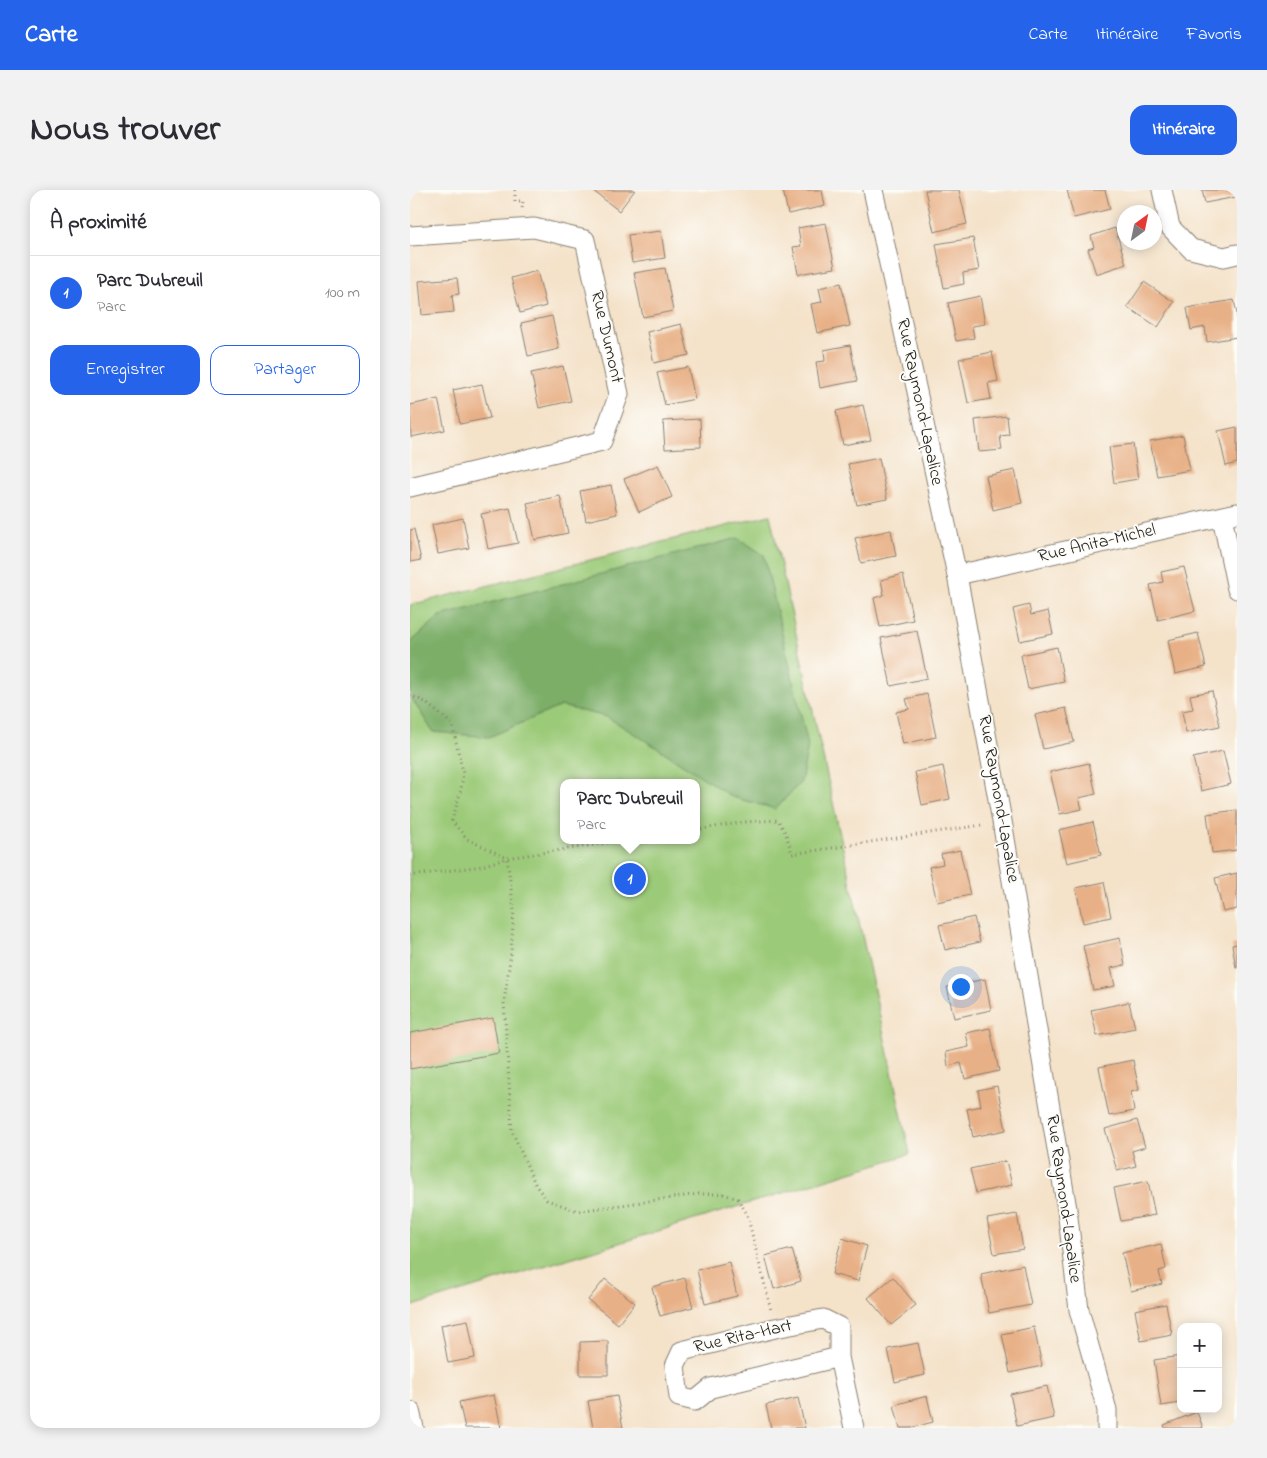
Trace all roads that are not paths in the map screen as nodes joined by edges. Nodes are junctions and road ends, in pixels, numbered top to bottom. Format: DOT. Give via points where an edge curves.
graph roads {
  1 [pos="873,190"];
  2 [pos="1162,190"];
  3 [pos="410,236"];
  4 [pos="1237,254"];
  5 [pos="410,487"];
  6 [pos="1229,515"];
  7 [pos="957,575"];
  8 [pos="1237,589"];
  9 [pos="839,1357"];
  10 [pos="410,1411"];
  11 [pos="1107,1419"];
  12 [pos="414,1428"];
  13 [pos="854,1428"];
  14 [pos="1119,1428"];
  1 -- 7 [label="street, Rue Raymond-Lapalice"];
  2 -- 4 [label="street" via="1170,227 1191,249 1224,257"];
  3 -- 5 [label="street, Rue Dumont" via="534,228 585,240 619,394 602,441"];
  6 -- 7 [label="street, Rue Anita-Michel"];
  6 -- 8 [label="street"];
  7 -- 11 [label="street, Rue Raymond-Lapalice" via="1067,1209 1079,1310"];
  9 -- 9 [label="street, Rue Rita-Hart" via="839,1327 823,1319 682,1351 675,1366 679,1397 695,1401 711,1388"];
  9 -- 13 [label="street, Rue Rita-Hart"];
  10 -- 12 [label="street"];
  11 -- 14 [label="street, Rue Raymond-Lapalice"];
}
